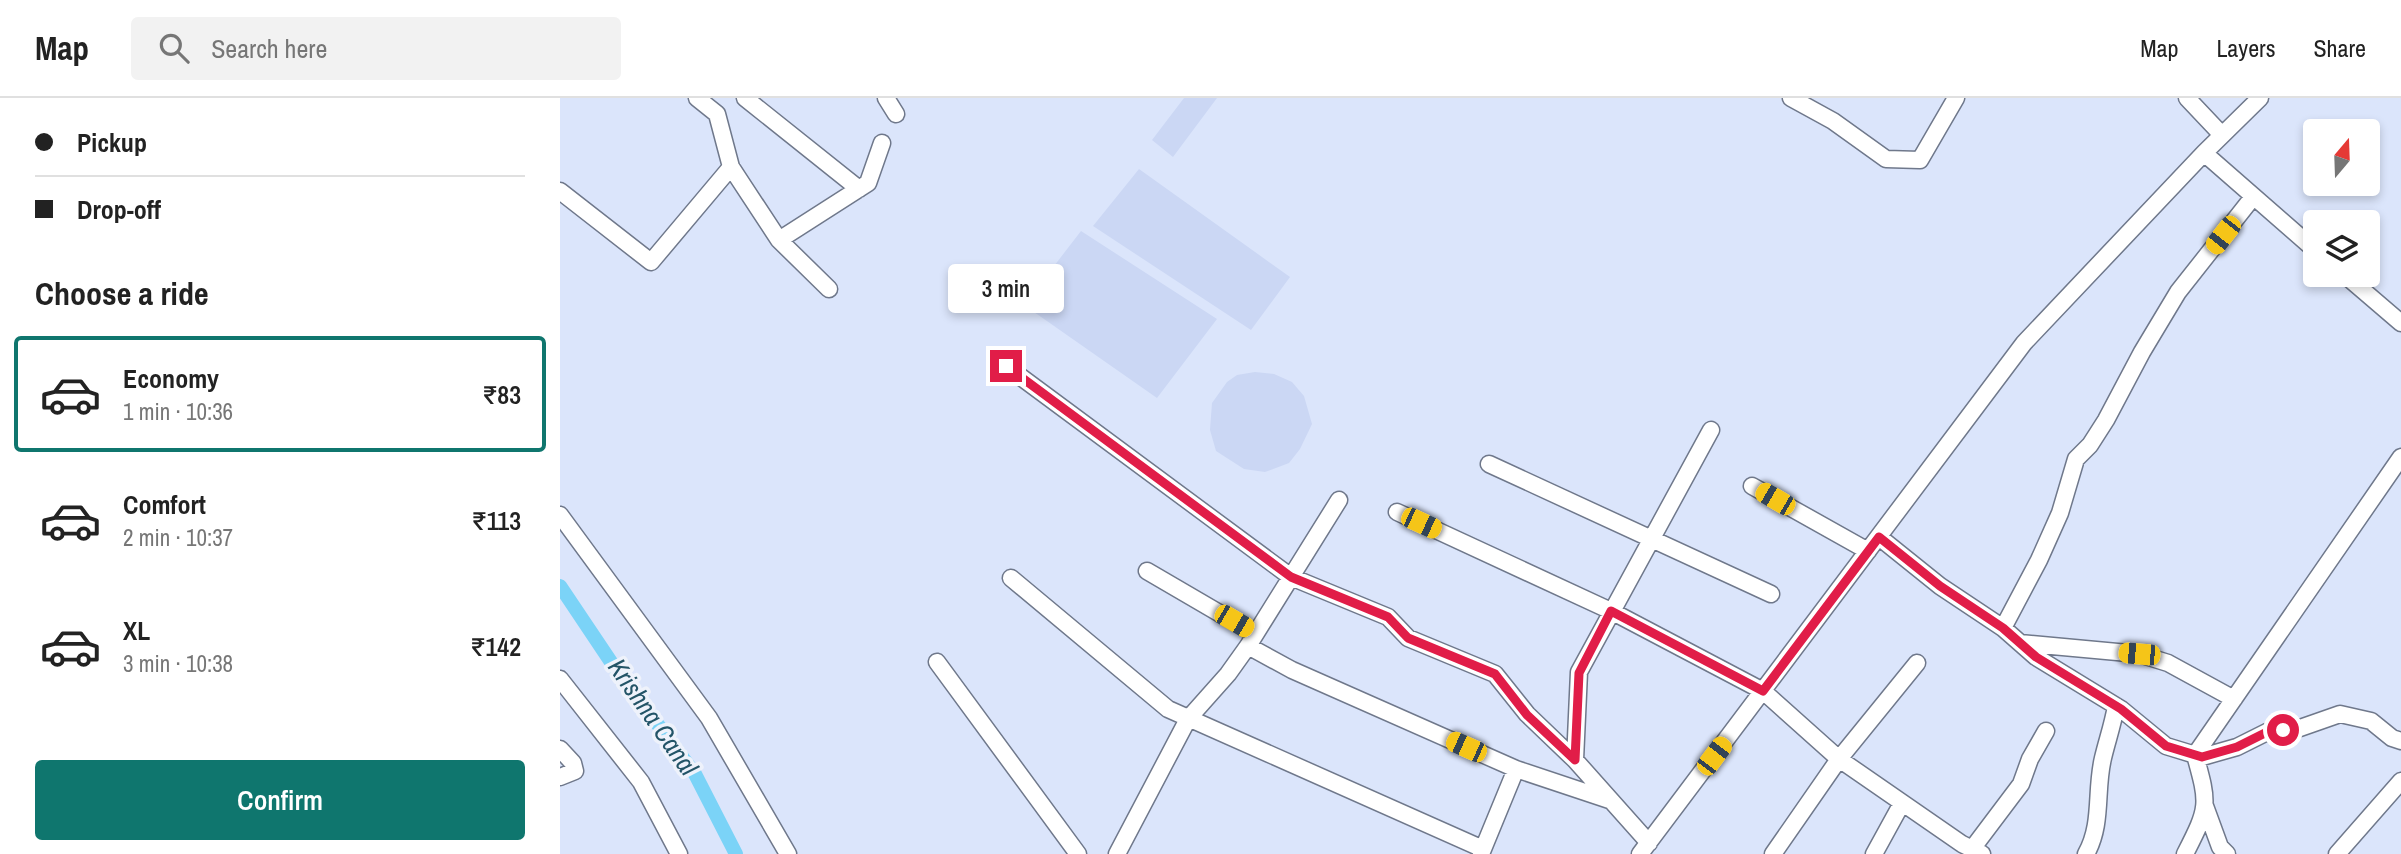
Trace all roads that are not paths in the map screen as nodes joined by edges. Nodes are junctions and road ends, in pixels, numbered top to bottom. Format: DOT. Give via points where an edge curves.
graph roads {
  1 [pos="697,98"];
  2 [pos="745,98"];
  3 [pos="886,98"];
  4 [pos="1791,98"];
  5 [pos="1956,98"];
  6 [pos="2187,98"];
  7 [pos="2260,98"];
  8 [pos="897,114"];
  9 [pos="2222,135"];
  10 [pos="882,142"];
  11 [pos="2204,153"];
  12 [pos="731,167"];
  13 [pos="859,189"];
  14 [pos="560,191"];
  15 [pos="2253,197"];
  16 [pos="779,240"];
  17 [pos="2303,240"];
  18 [pos="2359,287"];
  19 [pos="829,289"];
  20 [pos="2401,323"];
  21 [pos="1006,366"];
  22 [pos="1711,430"];
  23 [pos="2401,457"];
  24 [pos="1489,464"];
  25 [pos="1752,486"];
  26 [pos="1339,500"];
  27 [pos="1397,512"];
  28 [pos="560,515"];
  29 [pos="1879,537"];
  30 [pos="1652,538"];
  31 [pos="1868,551"];
  32 [pos="1147,571"];
  33 [pos="1291,577"];
  34 [pos="1011,579"];
  35 [pos="1772,594"];
  36 [pos="1611,611"];
  37 [pos="2003,628"];
  38 [pos="1252,640"];
  39 [pos="2020,643"];
  40 [pos="937,662"];
  41 [pos="1917,663"];
  42 [pos="560,679"];
  43 [pos="1763,691"];
  44 [pos="2234,699"];
  45 [pos="2116,706"];
  46 [pos="1188,719"];
  47 [pos="2046,731"];
  48 [pos="2401,741"];
  49 [pos="560,749"];
  50 [pos="2195,755"];
  51 [pos="1839,759"];
  52 [pos="1575,760"];
  53 [pos="1516,769"];
  54 [pos="560,777"];
  55 [pos="2401,781"];
  56 [pos="1612,801"];
  57 [pos="1902,803"];
  58 [pos="2205,806"];
  59 [pos="1645,848"];
  60 [pos="1482,851"];
  61 [pos="1979,853"];
  62 [pos="678,854"];
  63 [pos="788,854"];
  64 [pos="1078,854"];
  65 [pos="1117,854"];
  66 [pos="1773,854"];
  67 [pos="1874,854"];
  68 [pos="2086,854"];
  69 [pos="2185,854"];
  70 [pos="2227,854"];
  71 [pos="2337,854"];
  1 -- 12 [label="street" via="717,114"];
  2 -- 13 [label="street"];
  3 -- 8 [label="street"];
  4 -- 5 [label="street" via="1886,159 1920,160"];
  6 -- 9 [label="street"];
  7 -- 9 [label="street"];
  9 -- 11 [label="street"];
  10 -- 13 [label="street" via="868,183"];
  11 -- 15 [label="street"];
  11 -- 29 [label="street" via="2024,343"];
  12 -- 14 [label="street" via="651,262"];
  12 -- 16 [label="street"];
  13 -- 16 [label="street"];
  15 -- 17 [label="street"];
  15 -- 37 [label="street" via="2178,292 2106,420 2076,458 2060,513"];
  16 -- 19 [label="street"];
  18 -- 20 [label="street"];
  21 -- 33 [label="street"];
  22 -- 30 [label="street"];
  23 -- 44 [label="street"];
  24 -- 30 [label="street"];
  25 -- 31 [label="street"];
  26 -- 33 [label="street"];
  27 -- 36 [label="street"];
  28 -- 63 [label="street" via="709,718"];
  29 -- 31 [label="street"];
  29 -- 37 [label="street"];
  30 -- 35 [label="street"];
  30 -- 36 [label="street"];
  31 -- 43 [label="street"];
  32 -- 38 [label="street"];
  33 -- 38 [label="street"];
  33 -- 52 [label="street" via="1388,617 1408,638 1495,674 1527,715"];
  34 -- 46 [label="street" via="1168,709"];
  36 -- 43 [label="street"];
  36 -- 52 [label="street" via="1579,673"];
  37 -- 39 [label="street"];
  38 -- 46 [label="street"];
  38 -- 53 [label="street" via="1292,670"];
  39 -- 44 [label="street" via="2139,654 2168,663"];
  39 -- 45 [label="street"];
  40 -- 64 [label="street"];
  41 -- 51 [label="street"];
  42 -- 62 [label="street" via="641,782"];
  43 -- 51 [label="street"];
  43 -- 59 [label="street"];
  44 -- 50 [label="street"];
  45 -- 50 [label="street" via="2166,746"];
  45 -- 68 [label="street" via="2103,760 2099,817"];
  46 -- 60 [label="street"];
  46 -- 65 [label="street"];
  47 -- 61 [label="street" via="2021,784"];
  48 -- 50 [label="street" via="2371,721 2340,714 2300,728 2267,732 2202,757"];
  49 -- 54 [label="street" via="575,771"];
  50 -- 58 [label="street"];
  51 -- 57 [label="street"];
  51 -- 66 [label="street"];
  52 -- 56 [label="street"];
  53 -- 56 [label="street"];
  53 -- 60 [label="street"];
  55 -- 71 [label="street"];
  56 -- 59 [label="street"];
  57 -- 61 [label="street"];
  57 -- 67 [label="street"];
  58 -- 69 [label="street"];
  58 -- 70 [label="street"];
}
